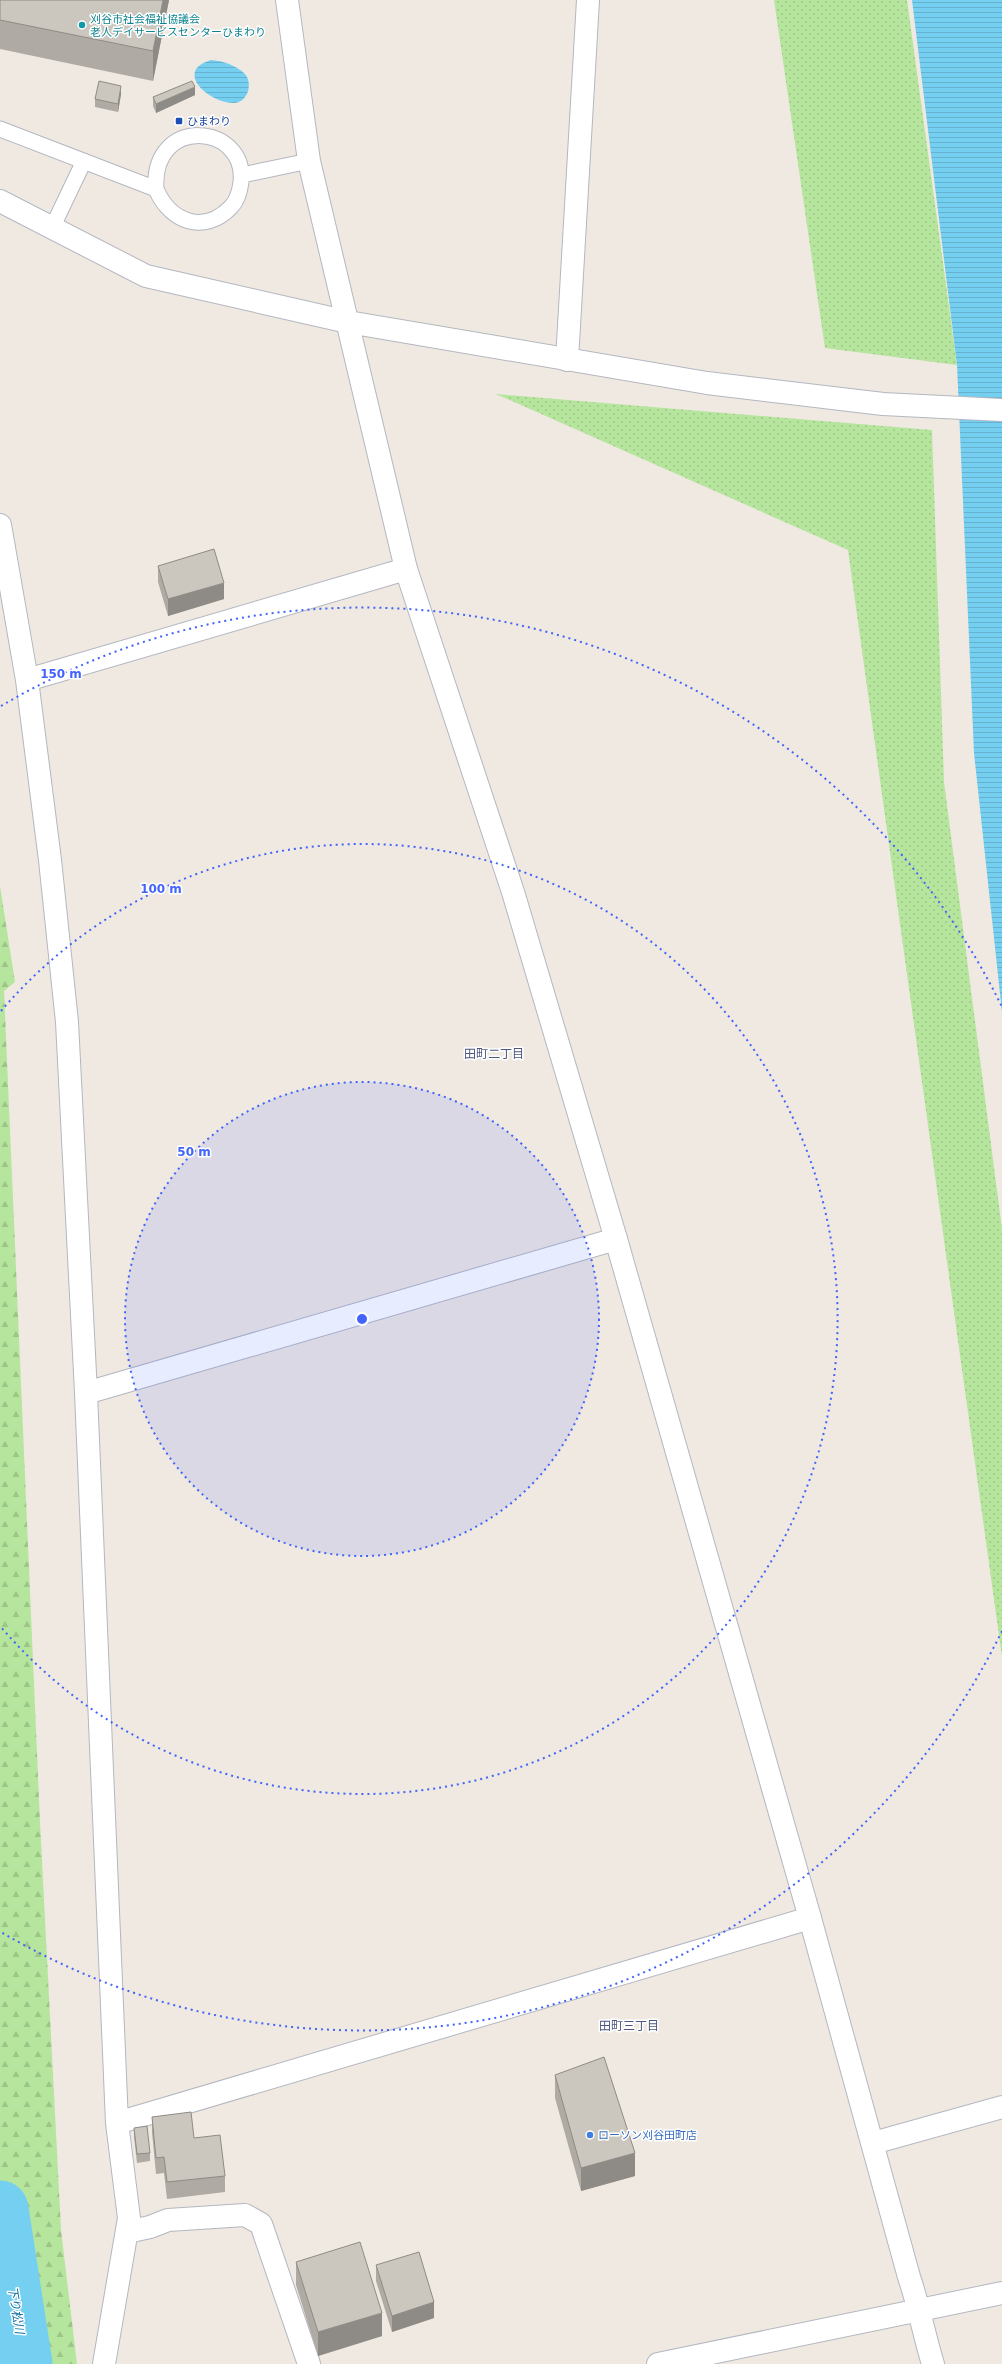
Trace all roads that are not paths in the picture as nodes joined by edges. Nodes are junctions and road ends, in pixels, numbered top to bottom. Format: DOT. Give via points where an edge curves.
graph roads {
  1 [pos="287,0"];
  2 [pos="588,0"];
  3 [pos="0,129"];
  4 [pos="84,161"];
  5 [pos="309,161"];
  6 [pos="242,175"];
  7 [pos="156,189"];
  8 [pos="0,201"];
  9 [pos="52,228"];
  10 [pos="348,322"];
  11 [pos="567,360"];
  12 [pos="1002,410"];
  13 [pos="0,525"];
  14 [pos="406,570"];
  15 [pos="27,680"];
  16 [pos="616,1239"];
  17 [pos="86,1393"];
  18 [pos="810,1918"];
  19 [pos="1002,2107"];
  20 [pos="117,2123"];
  21 [pos="873,2143"];
  22 [pos="127,2232"];
  23 [pos="1002,2293"];
  24 [pos="920,2308"];
  25 [pos="104,2364"];
  26 [pos="309,2364"];
  27 [pos="658,2364"];
  28 [pos="934,2364"];
  1 -- 5 [label="street"];
  2 -- 11 [label="street"];
  3 -- 4 [label="lane"];
  4 -- 7 [label="lane"];
  4 -- 9 [label="lane"];
  5 -- 6 [label="lane"];
  5 -- 10 [label="street"];
  6 -- 7 [label="lane" via="240,191 232,205 220,216 205,222 189,221 174,215 162,204"];
  6 -- 7 [label="lane" via="238,160 229,147 215,138 200,135 184,137 170,145 160,158 155,173"];
  8 -- 9 [label="street"];
  9 -- 10 [label="street" via="146,276"];
  10 -- 11 [label="street"];
  10 -- 14 [label="street"];
  11 -- 12 [label="street" via="707,383 882,404"];
  13 -- 15 [label="street"];
  14 -- 15 [label="street"];
  14 -- 16 [label="street" via="513,892"];
  15 -- 17 [label="street" via="67,1022"];
  16 -- 17 [label="street"];
  16 -- 18 [label="street"];
  17 -- 20 [label="street"];
  18 -- 20 [label="street"];
  18 -- 21 [label="street"];
  19 -- 21 [label="street"];
  20 -- 22 [label="street" via="129,2218"];
  21 -- 24 [label="street" via="909,2277"];
  22 -- 25 [label="street"];
  22 -- 26 [label="street" via="175,2219 245,2215 261,2224"];
  23 -- 24 [label="street"];
  24 -- 27 [label="street"];
  24 -- 28 [label="street" via="925,2338"];
}
